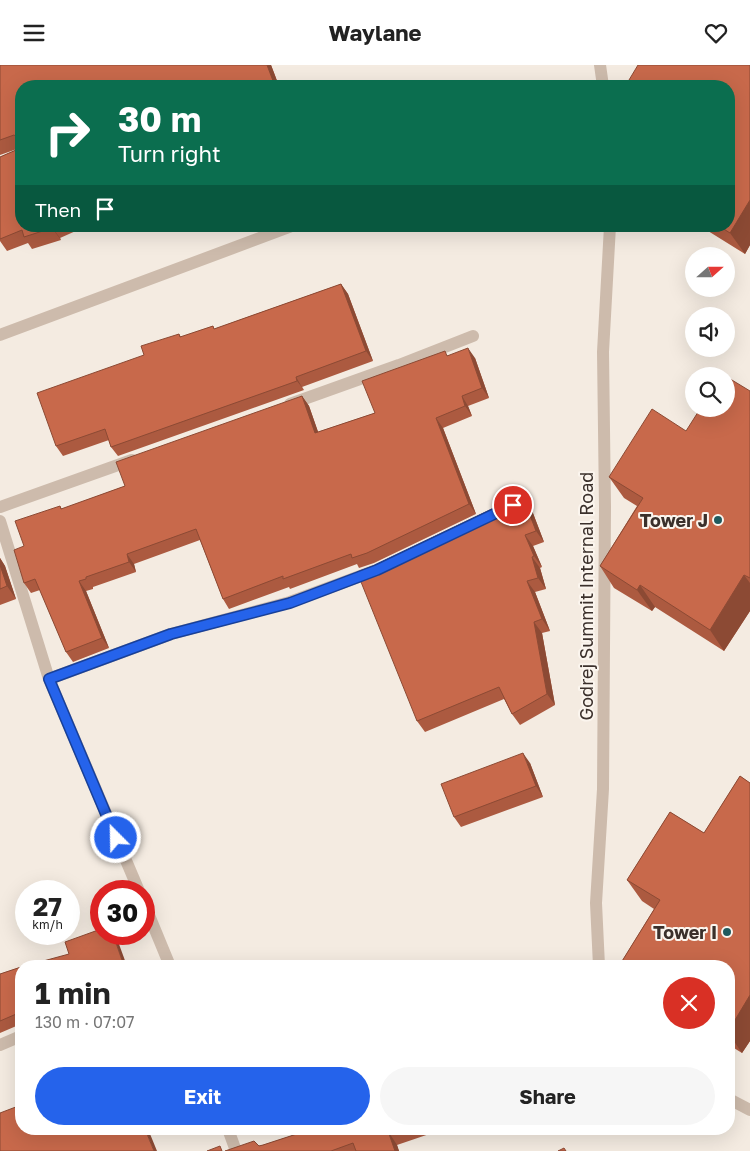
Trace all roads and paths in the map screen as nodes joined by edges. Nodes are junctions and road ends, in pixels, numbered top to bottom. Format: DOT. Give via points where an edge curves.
graph roads {
  1 [pos="600,65"];
  2 [pos="602,80"];
  3 [pos="276,232"];
  4 [pos="610,232"];
  5 [pos="0,335"];
  6 [pos="473,337"];
  7 [pos="279,408"];
  8 [pos="139,458"];
  9 [pos="0,507"];
  10 [pos="0,521"];
  11 [pos="385,566"];
  12 [pos="49,679"];
  13 [pos="134,880"];
  14 [pos="155,930"];
  15 [pos="168,960"];
  16 [pos="599,960"];
  17 [pos="15,1039"];
  18 [pos="0,1045"];
  19 [pos="735,1102"];
  20 [pos="750,1110"];
  21 [pos="230,1135"];
  22 [pos="236,1151"];
  1 -- 2 [label="street"];
  3 -- 5 [label="street"];
  4 -- 16 [label="street, Godrej Summit Internal Road" via="603,353 603,789 596,903"];
  6 -- 7 [label="street"];
  8 -- 9 [label="street"];
  10 -- 12 [label="street"];
  11 -- 12 [label="street" via="290,603 171,634"];
  12 -- 13 [label="street"];
  14 -- 15 [label="street"];
  17 -- 18 [label="street"];
  19 -- 20 [label="street"];
  21 -- 22 [label="street"];
}
